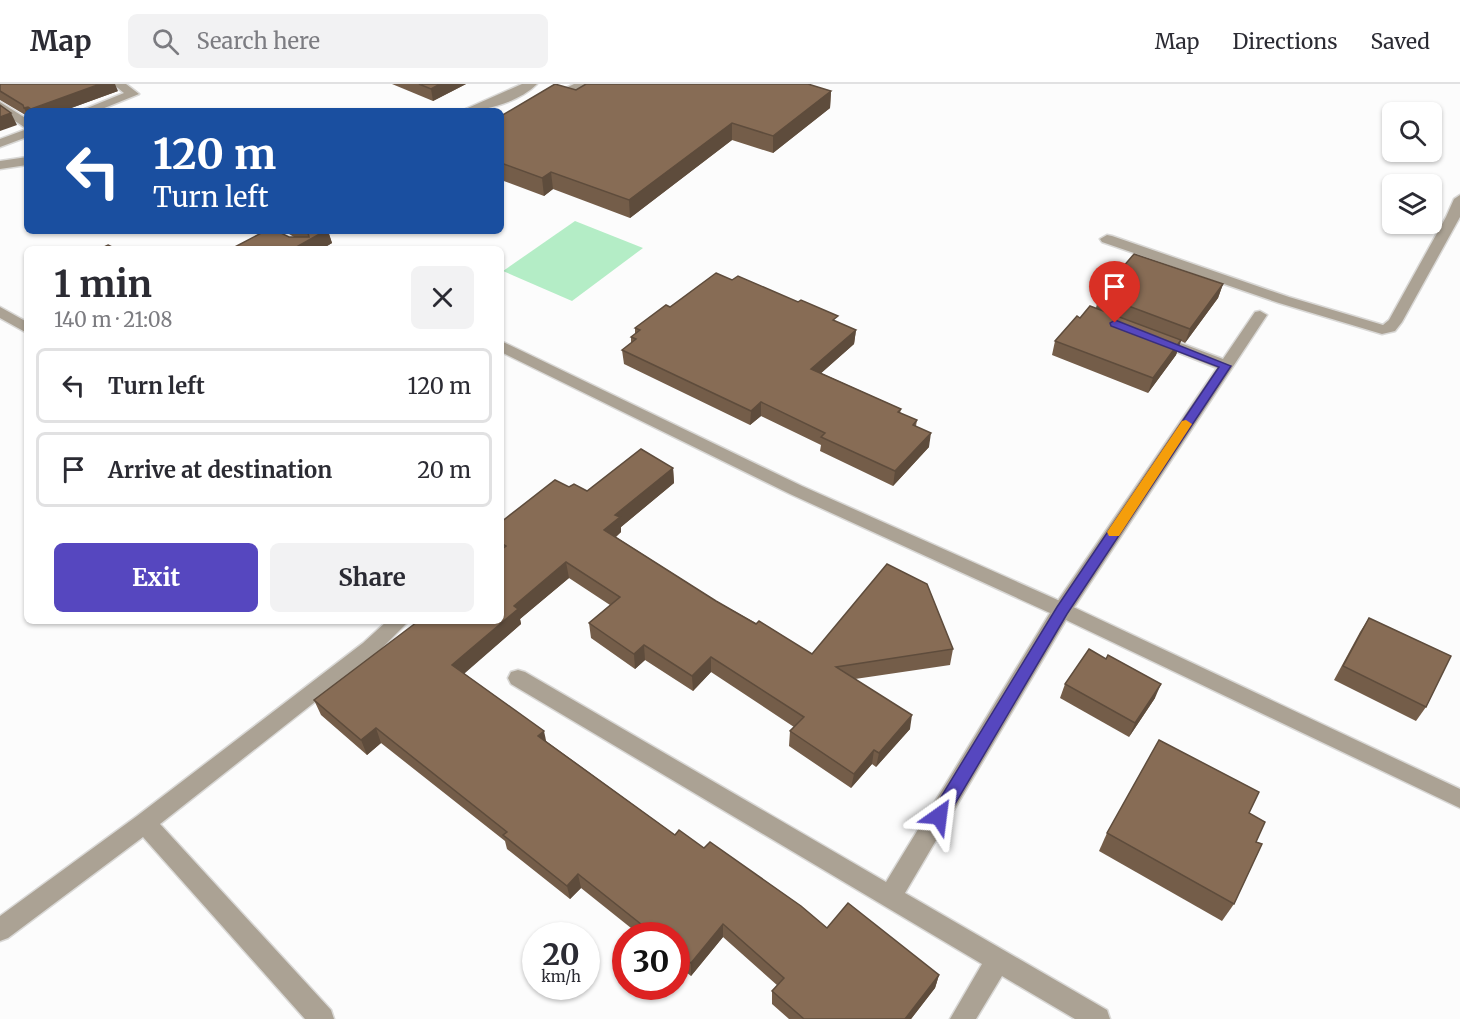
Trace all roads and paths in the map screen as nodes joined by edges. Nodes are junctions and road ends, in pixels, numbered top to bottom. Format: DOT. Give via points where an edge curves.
graph roads {
  1 [pos="118,84"];
  2 [pos="531,84"];
  3 [pos="583,84"];
  4 [pos="538,104"];
  5 [pos="0,105"];
  6 [pos="94,108"];
  7 [pos="476,108"];
  8 [pos="24,123"];
  9 [pos="24,134"];
  10 [pos="0,143"];
  11 [pos="24,161"];
  12 [pos="0,165"];
  13 [pos="1460,199"];
  14 [pos="1456,218"];
  15 [pos="1107,239"];
  16 [pos="0,310"];
  17 [pos="1260,315"];
  18 [pos="24,327"];
  19 [pos="1137,332"];
  20 [pos="504,347"];
  21 [pos="1226,366"];
  22 [pos="1062,610"];
  23 [pos="396,624"];
  24 [pos="518,678"];
  25 [pos="1460,799"];
  26 [pos="145,823"];
  27 [pos="890,897"];
  28 [pos="0,930"];
  29 [pos="997,961"];
  30 [pos="322,1019"];
  31 [pos="962,1019"];
  32 [pos="1098,1019"];
  1 -- 6 [label="street" via="133,94"];
  2 -- 7 [label="street"];
  3 -- 4 [label="street"];
  5 -- 8 [label="street"];
  9 -- 10 [label="street"];
  11 -- 12 [label="street"];
  13 -- 14 [label="street"];
  14 -- 15 [label="street" via="1395,322 1382,330"];
  16 -- 18 [label="street"];
  17 -- 21 [label="street"];
  19 -- 21 [label="street"];
  20 -- 22 [label="street" via="796,490"];
  21 -- 22 [label="street"];
  22 -- 25 [label="street"];
  22 -- 27 [label="street"];
  23 -- 26 [label="street"];
  24 -- 27 [label="street"];
  26 -- 28 [label="street"];
  26 -- 30 [label="street"];
  27 -- 29 [label="street"];
  29 -- 31 [label="street"];
  29 -- 32 [label="street"];
}
